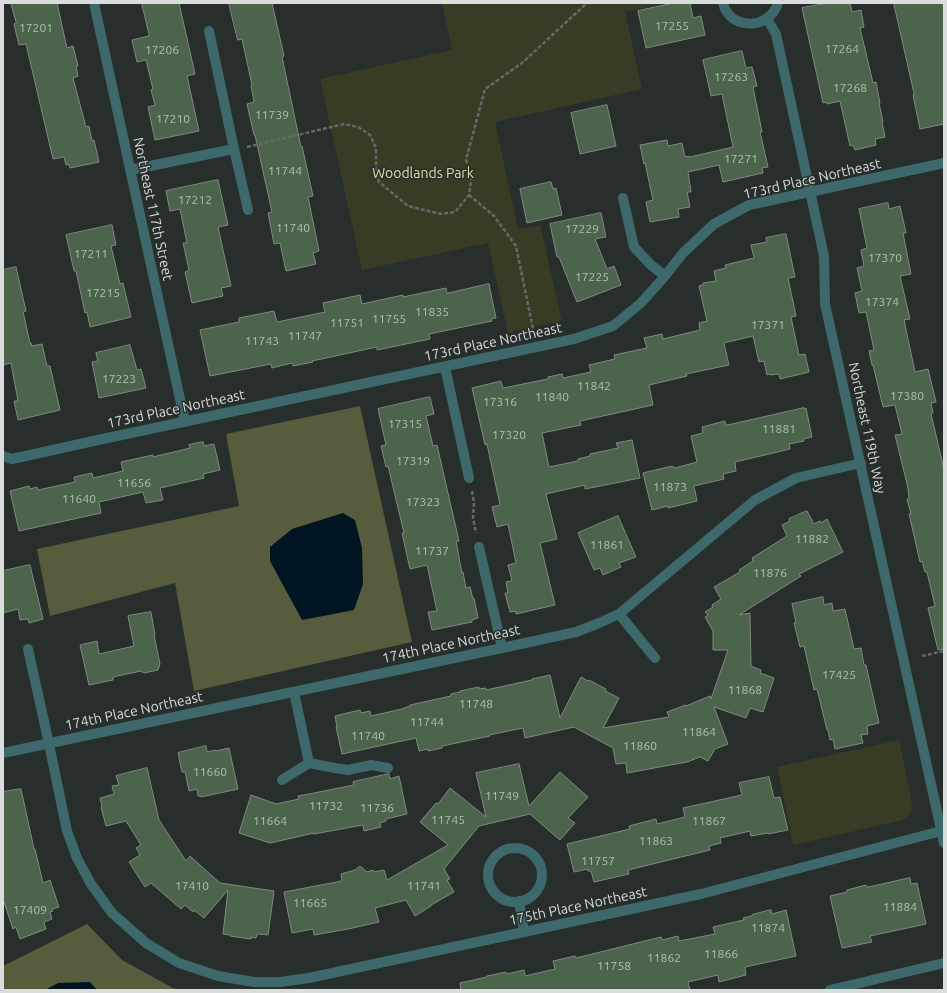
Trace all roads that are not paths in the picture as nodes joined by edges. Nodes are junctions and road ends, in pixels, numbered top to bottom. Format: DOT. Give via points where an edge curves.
graph roads {
  1 [pos="94,3"];
  2 [pos="723,3"];
  3 [pos="778,3"];
  4 [pos="767,19"];
  5 [pos="209,30"];
  6 [pos="234,149"];
  7 [pos="944,163"];
  8 [pos="130,170"];
  9 [pos="810,192"];
  10 [pos="623,198"];
  11 [pos="248,210"];
  12 [pos="665,276"];
  13 [pos="445,367"];
  14 [pos="185,422"];
  15 [pos="3,456"];
  16 [pos="860,463"];
  17 [pos="469,478"];
  18 [pos="479,547"];
  19 [pos="619,614"];
  20 [pos="502,648"];
  21 [pos="28,649"];
  22 [pos="655,658"];
  23 [pos="294,692"];
  24 [pos="49,744"];
  25 [pos="3,753"];
  26 [pos="309,763"];
  27 [pos="388,768"];
  28 [pos="282,780"];
  29 [pos="941,831"];
  30 [pos="944,843"];
  31 [pos="519,901"];
  32 [pos="524,932"];
  33 [pos="944,963"];
  34 [pos="830,990"];
  1 -- 8 [label="street, Northeast 117th Street"];
  2 -- 4 [label="street" via="729,15 737,21 752,24"];
  3 -- 4 [label="street"];
  4 -- 9 [label="street, Northeast 119th Way" via="776,34"];
  5 -- 6 [label="street"];
  6 -- 8 [label="street"];
  6 -- 11 [label="street"];
  7 -- 9 [label="street, 173rd Place Northeast"];
  8 -- 14 [label="street, Northeast 117th Street"];
  9 -- 12 [label="street, 173rd Place Northeast" via="749,205 714,224 683,253"];
  9 -- 16 [label="street, Northeast 119th Way" via="824,256 826,304"];
  10 -- 12 [label="street" via="634,247"];
  12 -- 13 [label="street, 173rd Place Northeast" via="641,303 613,326 574,339"];
  13 -- 14 [label="street, 173rd Place Northeast"];
  13 -- 17 [label="street"];
  14 -- 15 [label="street, 173rd Place Northeast" via="12,459"];
  16 -- 19 [label="street, 174th Place Northeast" via="796,478 755,500"];
  16 -- 29 [label="street, Northeast 119th Way"];
  18 -- 20 [label="street"];
  19 -- 20 [label="street, 174th Place Northeast" via="576,632"];
  19 -- 22 [label="street"];
  20 -- 23 [label="street, 174th Place Northeast"];
  21 -- 24 [label="street, 175th Place Northeast"];
  23 -- 24 [label="street, 174th Place Northeast"];
  23 -- 26 [label="street"];
  24 -- 25 [label="street, 174th Place Northeast"];
  24 -- 32 [label="street, 175th Place Northeast" via="69,838 91,884 112,913 146,943 179,963 218,976 254,982 280,982"];
  26 -- 27 [label="street" via="348,770 371,765"];
  26 -- 28 [label="street"];
  29 -- 30 [label="street, Northeast 119th Way"];
  29 -- 32 [label="street, 175th Place Northeast" via="701,894"];
  31 -- 31 [label="street" via="532,897 538,890 543,874 541,865 530,852 522,848 513,848 498,854 489,867 488,875 493,890 499,896 506,900"];
  31 -- 32 [label="street"];
  33 -- 34 [label="street"];
}
